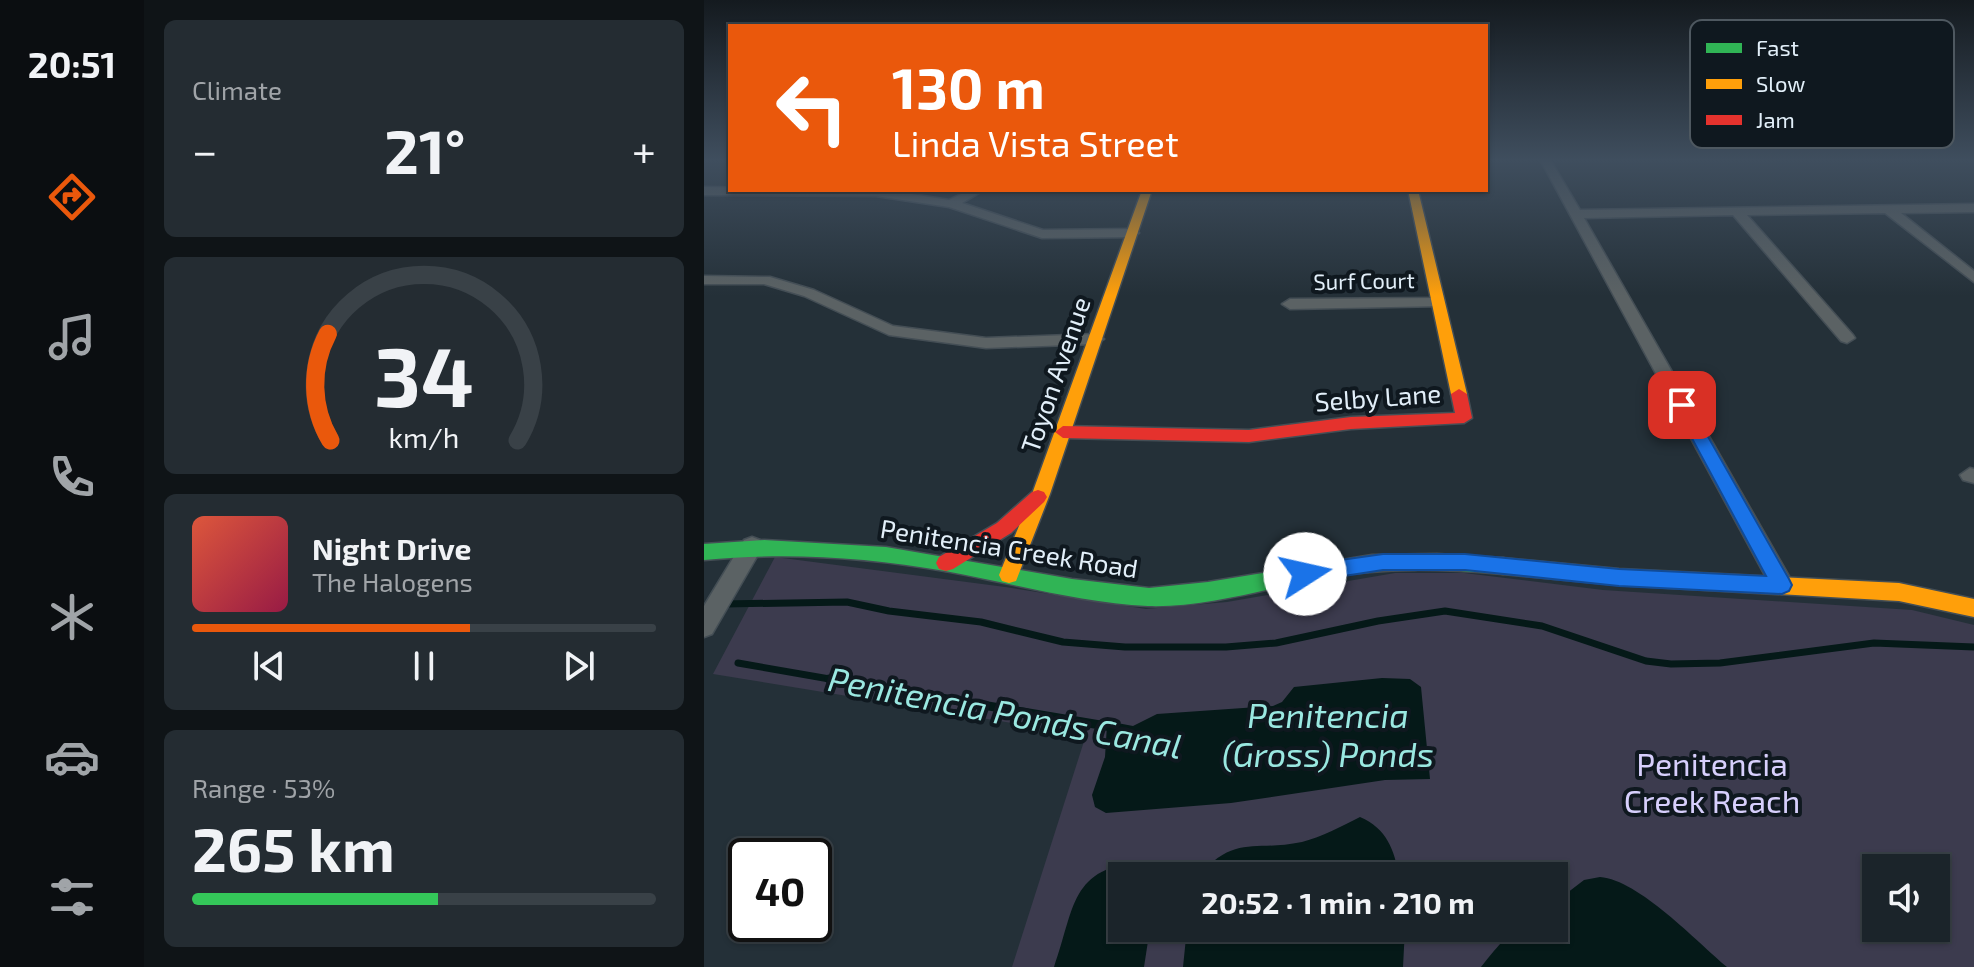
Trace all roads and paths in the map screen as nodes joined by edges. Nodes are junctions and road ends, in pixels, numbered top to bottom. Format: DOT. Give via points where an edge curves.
graph roads {
  1 [pos="957,206"];
  2 [pos="1141,206"];
  3 [pos="1417,206"];
  4 [pos="1571,206"];
  5 [pos="1974,208"];
  6 [pos="1889,210"];
  7 [pos="1737,212"];
  8 [pos="1575,214"];
  9 [pos="1132,233"];
  10 [pos="1974,278"];
  11 [pos="704,280"];
  12 [pos="1438,303"];
  13 [pos="1290,304"];
  14 [pos="1847,338"];
  15 [pos="1096,339"];
  16 [pos="1063,432"];
  17 [pos="1041,494"];
  18 [pos="752,546"];
  19 [pos="704,552"];
  20 [pos="946,563"];
  21 [pos="1009,575"];
  22 [pos="1782,585"];
  23 [pos="1974,608"];
  24 [pos="705,624"];
  1 -- 9 [label="street" via="1042,234"];
  2 -- 9 [label="street, Toyon Avenue"];
  3 -- 12 [label="street, Selby Lane"];
  4 -- 8 [label="street"];
  5 -- 6 [label="street"];
  6 -- 7 [label="street"];
  6 -- 10 [label="street"];
  7 -- 8 [label="street"];
  7 -- 14 [label="street"];
  8 -- 22 [label="street"];
  9 -- 15 [label="street, Toyon Avenue"];
  11 -- 15 [label="street" via="765,280 809,293 889,330 986,343"];
  12 -- 13 [label="street, Surf Court"];
  12 -- 16 [label="street, Selby Lane" via="1464,418 1351,423 1249,436"];
  15 -- 16 [label="street, Toyon Avenue"];
  16 -- 17 [label="street, Toyon Avenue"];
  17 -- 20 [label="street" via="1004,528"];
  17 -- 21 [label="street, Toyon Avenue"];
  18 -- 19 [label="street, Penitencia Creek Road"];
  18 -- 20 [label="street, Penitencia Creek Road"];
  18 -- 24 [label="street"];
  20 -- 21 [label="street, Penitencia Creek Road"];
  21 -- 22 [label="street, Penitencia Creek Road" via="1152,597 1383,562 1465,562"];
  22 -- 23 [label="street, Penitencia Creek Road" via="1899,592"];
}
